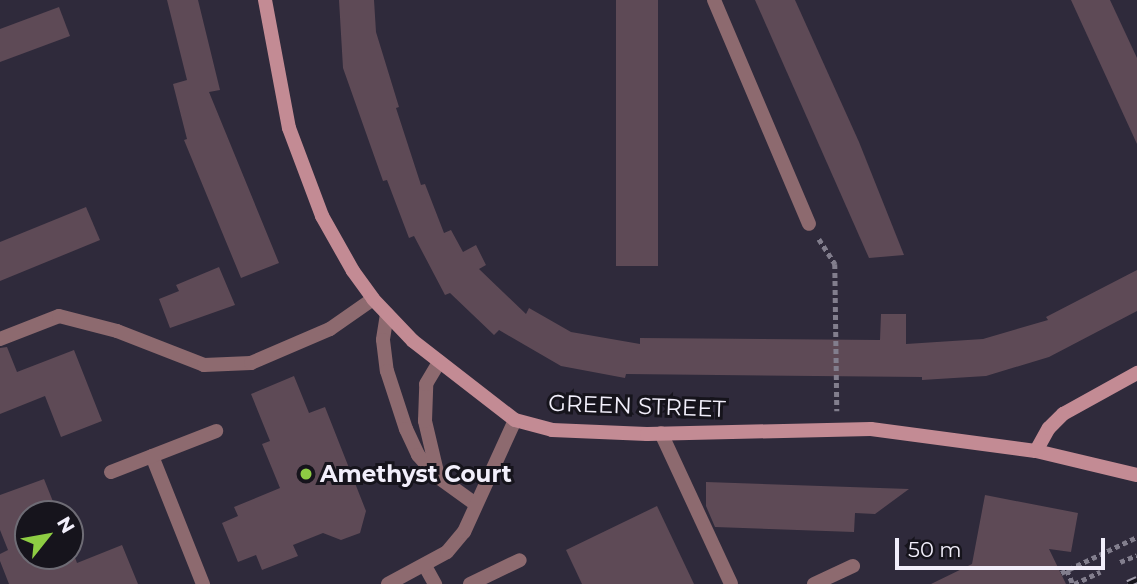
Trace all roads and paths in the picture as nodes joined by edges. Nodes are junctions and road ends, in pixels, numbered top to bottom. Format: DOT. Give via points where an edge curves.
graph roads {
  1 [pos="265,0"];
  2 [pos="714,0"];
  3 [pos="809,224"];
  4 [pos="373,299"];
  5 [pos="387,314"];
  6 [pos="0,339"];
  7 [pos="439,362"];
  8 [pos="1137,373"];
  9 [pos="515,420"];
  10 [pos="837,429"];
  11 [pos="216,431"];
  12 [pos="660,433"];
  13 [pos="1036,451"];
  14 [pos="152,456"];
  15 [pos="111,472"];
  16 [pos="1137,475"];
  17 [pos="439,477"];
  18 [pos="474,503"];
  19 [pos="1137,537"];
  20 [pos="1137,555"];
  21 [pos="520,560"];
  22 [pos="1120,562"];
  23 [pos="425,566"];
  24 [pos="853,566"];
  25 [pos="1067,570"];
  26 [pos="1100,572"];
  27 [pos="1061,573"];
  28 [pos="203,584"];
  29 [pos="387,584"];
  30 [pos="435,584"];
  31 [pos="470,584"];
  32 [pos="732,584"];
  33 [pos="814,584"];
  34 [pos="1074,584"];
  1 -- 4 [label="street, GREEN STREET" via="289,128 322,216"];
  2 -- 3 [label="street"];
  3 -- 10 [label="path" via="835,264"];
  4 -- 5 [label="street, GREEN STREET"];
  4 -- 6 [label="street" via="330,329 251,363 204,365 117,331 59,316"];
  5 -- 7 [label="street, GREEN STREET"];
  5 -- 17 [label="street" via="383,340 395,401 418,456"];
  7 -- 9 [label="street, GREEN STREET"];
  7 -- 17 [label="street" via="426,384 425,421"];
  8 -- 13 [label="street" via="1063,414"];
  9 -- 12 [label="street, GREEN STREET" via="552,430"];
  9 -- 18 [label="street"];
  10 -- 12 [label="street, GREEN STREET"];
  10 -- 13 [label="street, GREEN STREET" via="871,429"];
  11 -- 14 [label="street"];
  12 -- 32 [label="street"];
  13 -- 16 [label="street, GREEN STREET"];
  14 -- 15 [label="street"];
  14 -- 28 [label="street"];
  17 -- 18 [label="street"];
  18 -- 23 [label="street" via="464,531 447,552"];
  19 -- 25 [label="path"];
  20 -- 22 [label="path"];
  21 -- 31 [label="street"];
  23 -- 29 [label="street"];
  23 -- 30 [label="street"];
  24 -- 33 [label="street"];
  25 -- 27 [label="path"];
  25 -- 34 [label="path"];
  26 -- 34 [label="path"];
}
